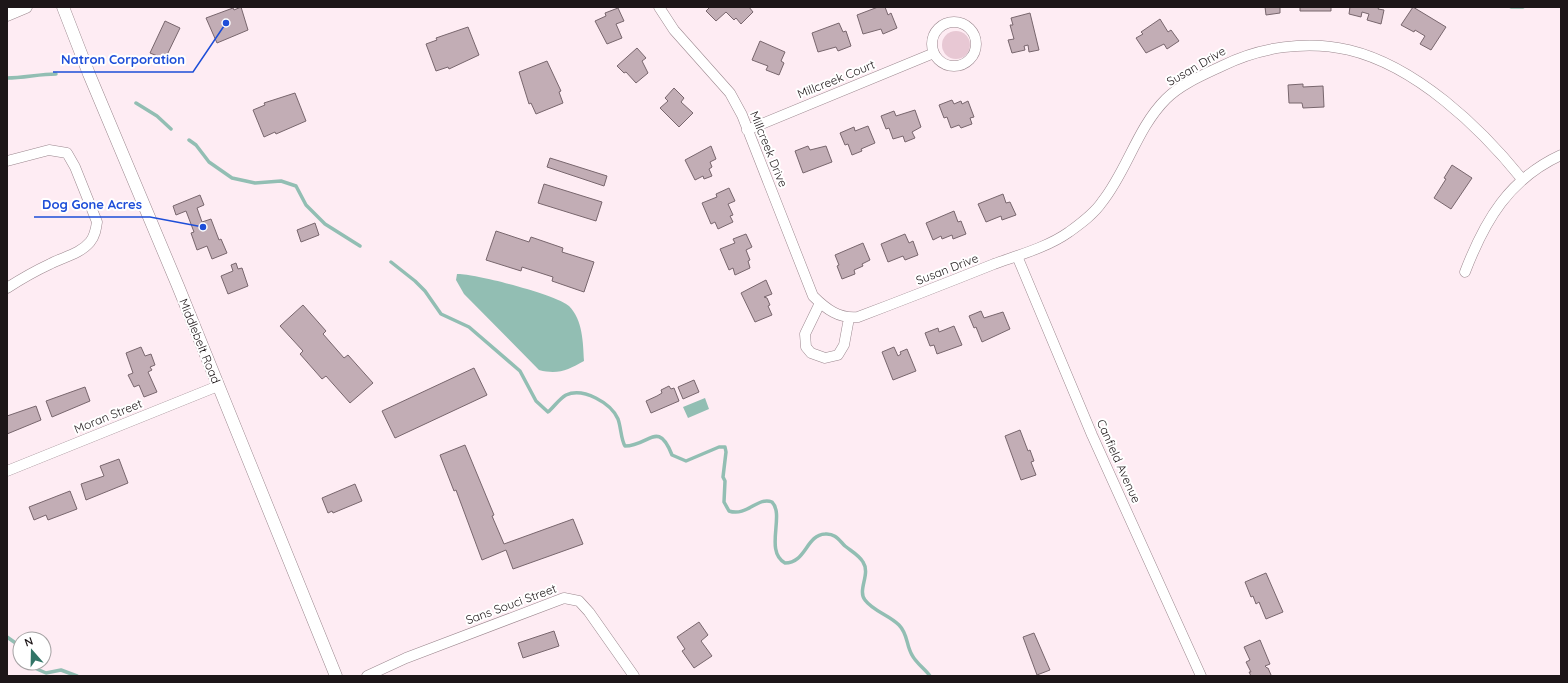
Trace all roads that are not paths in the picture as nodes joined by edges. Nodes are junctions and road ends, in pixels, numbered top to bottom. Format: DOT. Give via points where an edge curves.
graph roads {
  1 [pos="26,7"];
  2 [pos="63,7"];
  3 [pos="659,7"];
  4 [pos="7,15"];
  5 [pos="934,53"];
  6 [pos="747,130"];
  7 [pos="1561,155"];
  8 [pos="7,161"];
  9 [pos="1522,179"];
  10 [pos="1017,256"];
  11 [pos="1465,272"];
  12 [pos="7,288"];
  13 [pos="820,303"];
  14 [pos="849,318"];
  15 [pos="218,386"];
  16 [pos="7,471"];
  17 [pos="336,676"];
  18 [pos="367,676"];
  19 [pos="634,676"];
  20 [pos="1201,676"];
  1 -- 4 [label="street"];
  2 -- 15 [label="street, Middlebelt Road"];
  3 -- 6 [label="street, Millcreek Drive" via="674,30 730,93"];
  5 -- 5 [label="street" via="932,39 946,23 960,22 967,26 975,37 973,56 962,64 943,63"];
  5 -- 6 [label="street, Millcreek Court"];
  6 -- 13 [label="street, Millcreek Drive" via="813,296"];
  7 -- 9 [label="street" via="1542,164"];
  8 -- 12 [label="street" via="49,150 67,153 76,167 97,222 91,241 77,252 24,277"];
  9 -- 10 [label="street, Susan Drive" via="1482,135 1428,89 1401,71 1348,49 1294,45 1271,48 1236,58 1181,87 1166,99 1141,134 1102,203 1067,234"];
  9 -- 11 [label="street" via="1497,208 1476,244"];
  10 -- 14 [label="street, Susan Drive" via="858,317"];
  10 -- 20 [label="street, Canfield Avenue" via="1092,435"];
  13 -- 14 [label="street, Millcreek Drive" via="833,313"];
  13 -- 14 [label="street" via="805,334 806,346 811,353 825,358 838,354 844,345"];
  15 -- 16 [label="street, Moran Street"];
  15 -- 17 [label="street, Middlebelt Road"];
  18 -- 19 [label="street, Sans Souci Street" via="406,658 564,598 579,601 589,612"];
}
